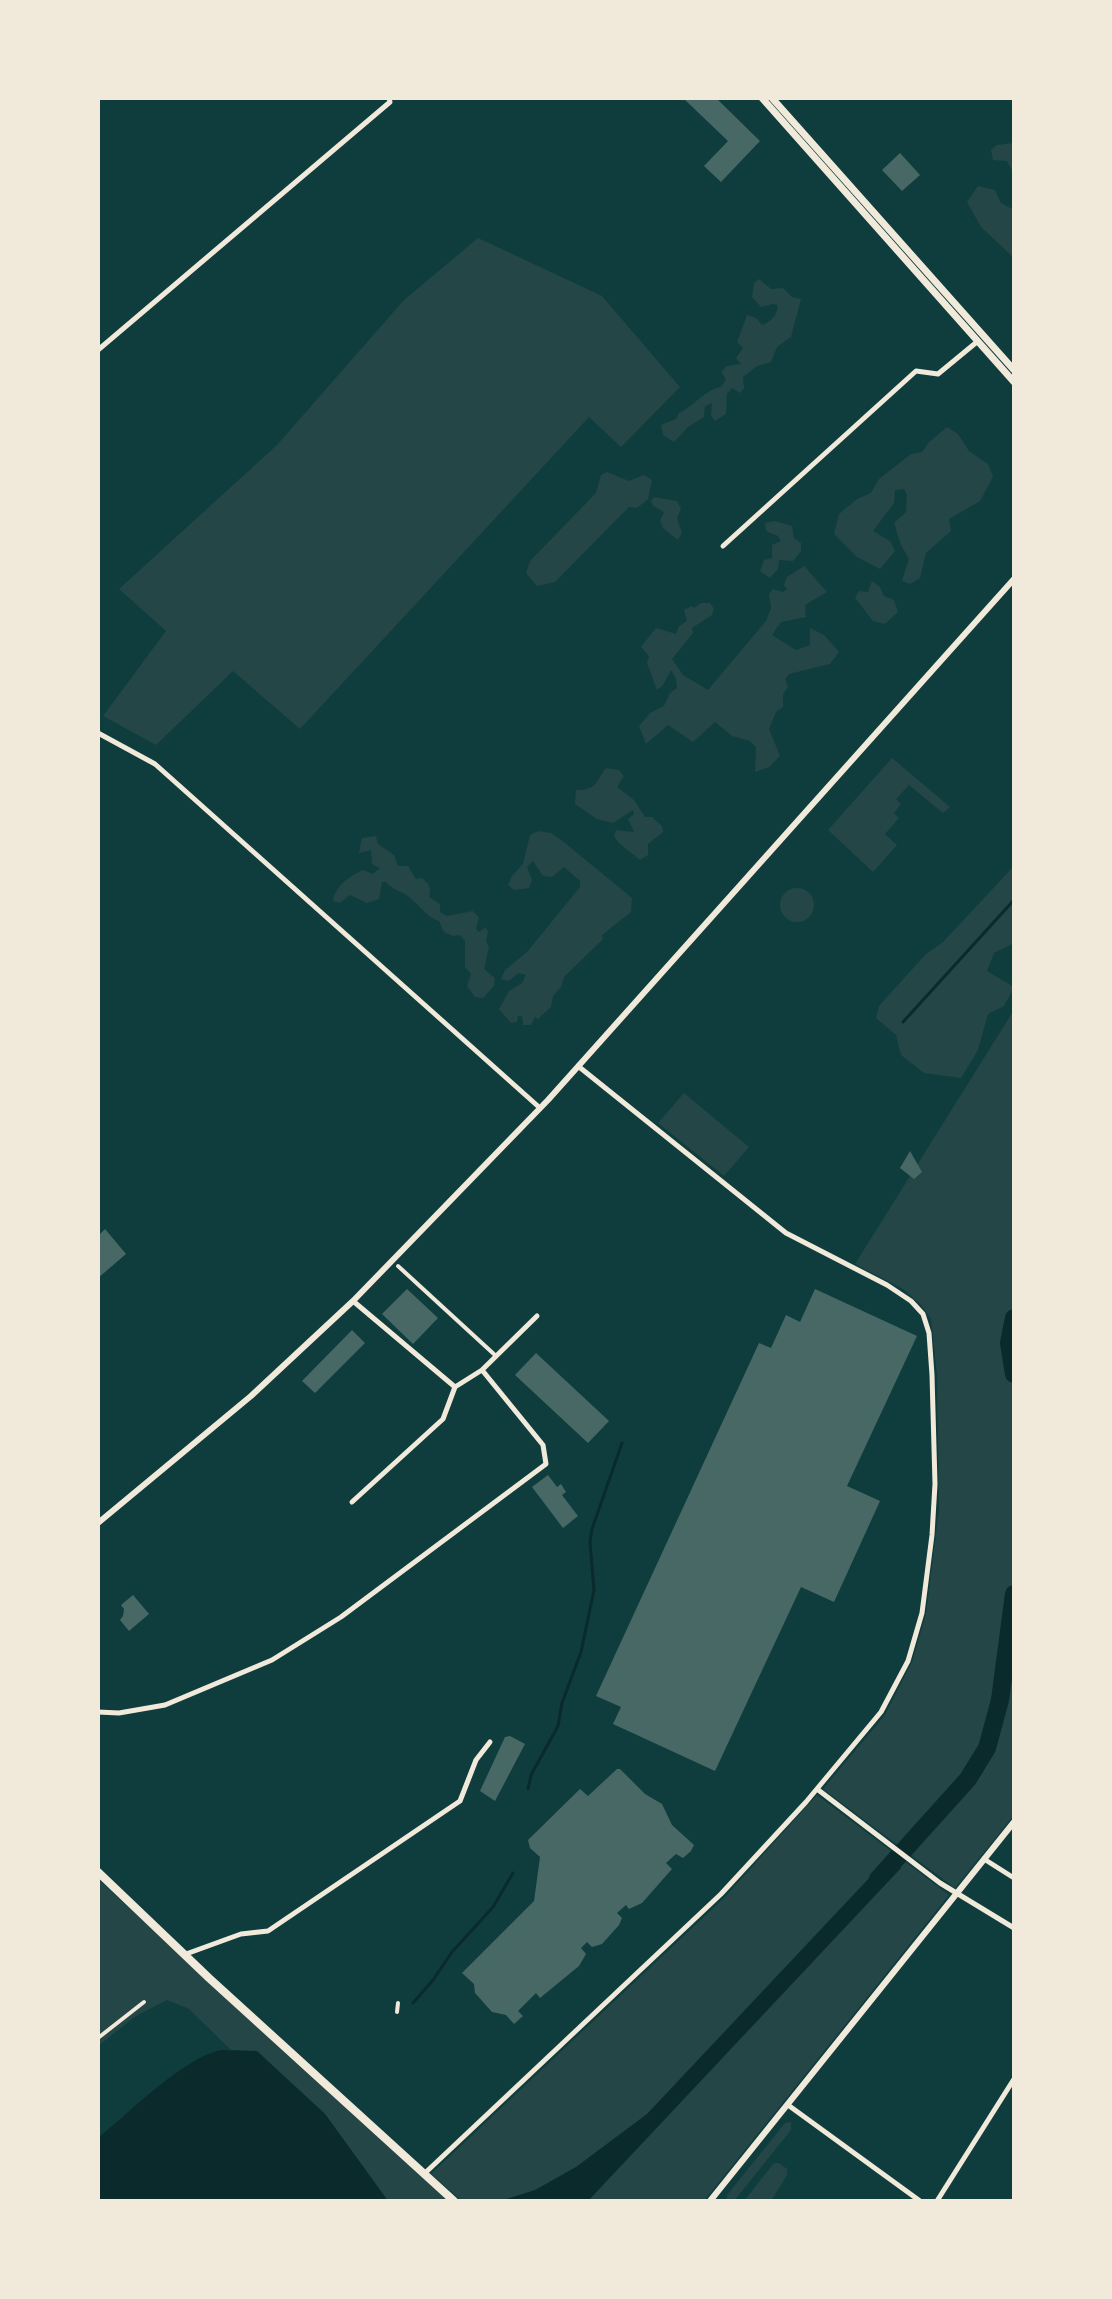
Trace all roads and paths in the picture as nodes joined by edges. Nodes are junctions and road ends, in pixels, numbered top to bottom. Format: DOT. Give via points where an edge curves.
graph roads {
  1 [pos="389,98"];
  2 [pos="762,98"];
  3 [pos="772,98"];
  4 [pos="890,236"];
  5 [pos="976,335"];
  6 [pos="98,350"];
  7 [pos="1014,370"];
  8 [pos="1014,382"];
  9 [pos="723,546"];
  10 [pos="1014,579"];
  11 [pos="98,733"];
  12 [pos="578,1066"];
  13 [pos="540,1108"];
  14 [pos="398,1266"];
  15 [pos="353,1301"];
  16 [pos="537,1316"];
  17 [pos="496,1356"];
  18 [pos="482,1370"];
  19 [pos="455,1387"];
  20 [pos="352,1502"];
  21 [pos="98,1523"];
  22 [pos="98,1712"];
  23 [pos="490,1742"];
  24 [pos="817,1789"];
  25 [pos="1014,1822"];
  26 [pos="983,1858"];
  27 [pos="98,1872"];
  28 [pos="1014,1878"];
  29 [pos="956,1894"];
  30 [pos="1014,1928"];
  31 [pos="185,1954"];
  32 [pos="144,2002"];
  33 [pos="398,2003"];
  34 [pos="397,2012"];
  35 [pos="98,2038"];
  36 [pos="1014,2079"];
  37 [pos="788,2105"];
  38 [pos="424,2174"];
  39 [pos="454,2201"];
  40 [pos="710,2201"];
  41 [pos="920,2201"];
  42 [pos="937,2201"];
  1 -- 6 [label="street"];
  2 -- 4 [label="main road"];
  3 -- 4 [label="main road"];
  4 -- 5 [label="main road"];
  5 -- 7 [label="main road"];
  5 -- 8 [label="main road"];
  5 -- 9 [label="street" via="938,374 916,371"];
  10 -- 12 [label="street"];
  11 -- 13 [label="street" via="155,764 186,790"];
  12 -- 13 [label="street"];
  12 -- 24 [label="street" via="786,1233 901,1293 926,1320 935,1484 922,1613 908,1661 881,1712"];
  13 -- 15 [label="street"];
  14 -- 17 [label="street"];
  15 -- 19 [label="street"];
  15 -- 21 [label="street" via="251,1396"];
  16 -- 17 [label="street"];
  17 -- 18 [label="street"];
  18 -- 19 [label="street"];
  18 -- 22 [label="street" via="537,1435 546,1464 341,1617 272,1660 165,1705"];
  19 -- 20 [label="street" via="443,1419"];
  23 -- 31 [label="street" via="476,1760 460,1801 268,1931 241,1934"];
  24 -- 29 [label="street"];
  24 -- 38 [label="street" via="721,1894"];
  25 -- 26 [label="street"];
  26 -- 28 [label="street"];
  26 -- 29 [label="street"];
  27 -- 31 [label="main road"];
  29 -- 30 [label="street"];
  29 -- 37 [label="street"];
  31 -- 38 [label="main road"];
  32 -- 35 [label="street"];
  33 -- 34 [label="street"];
  36 -- 42 [label="street"];
  37 -- 40 [label="street"];
  37 -- 41 [label="street"];
  38 -- 39 [label="main road"];
}
